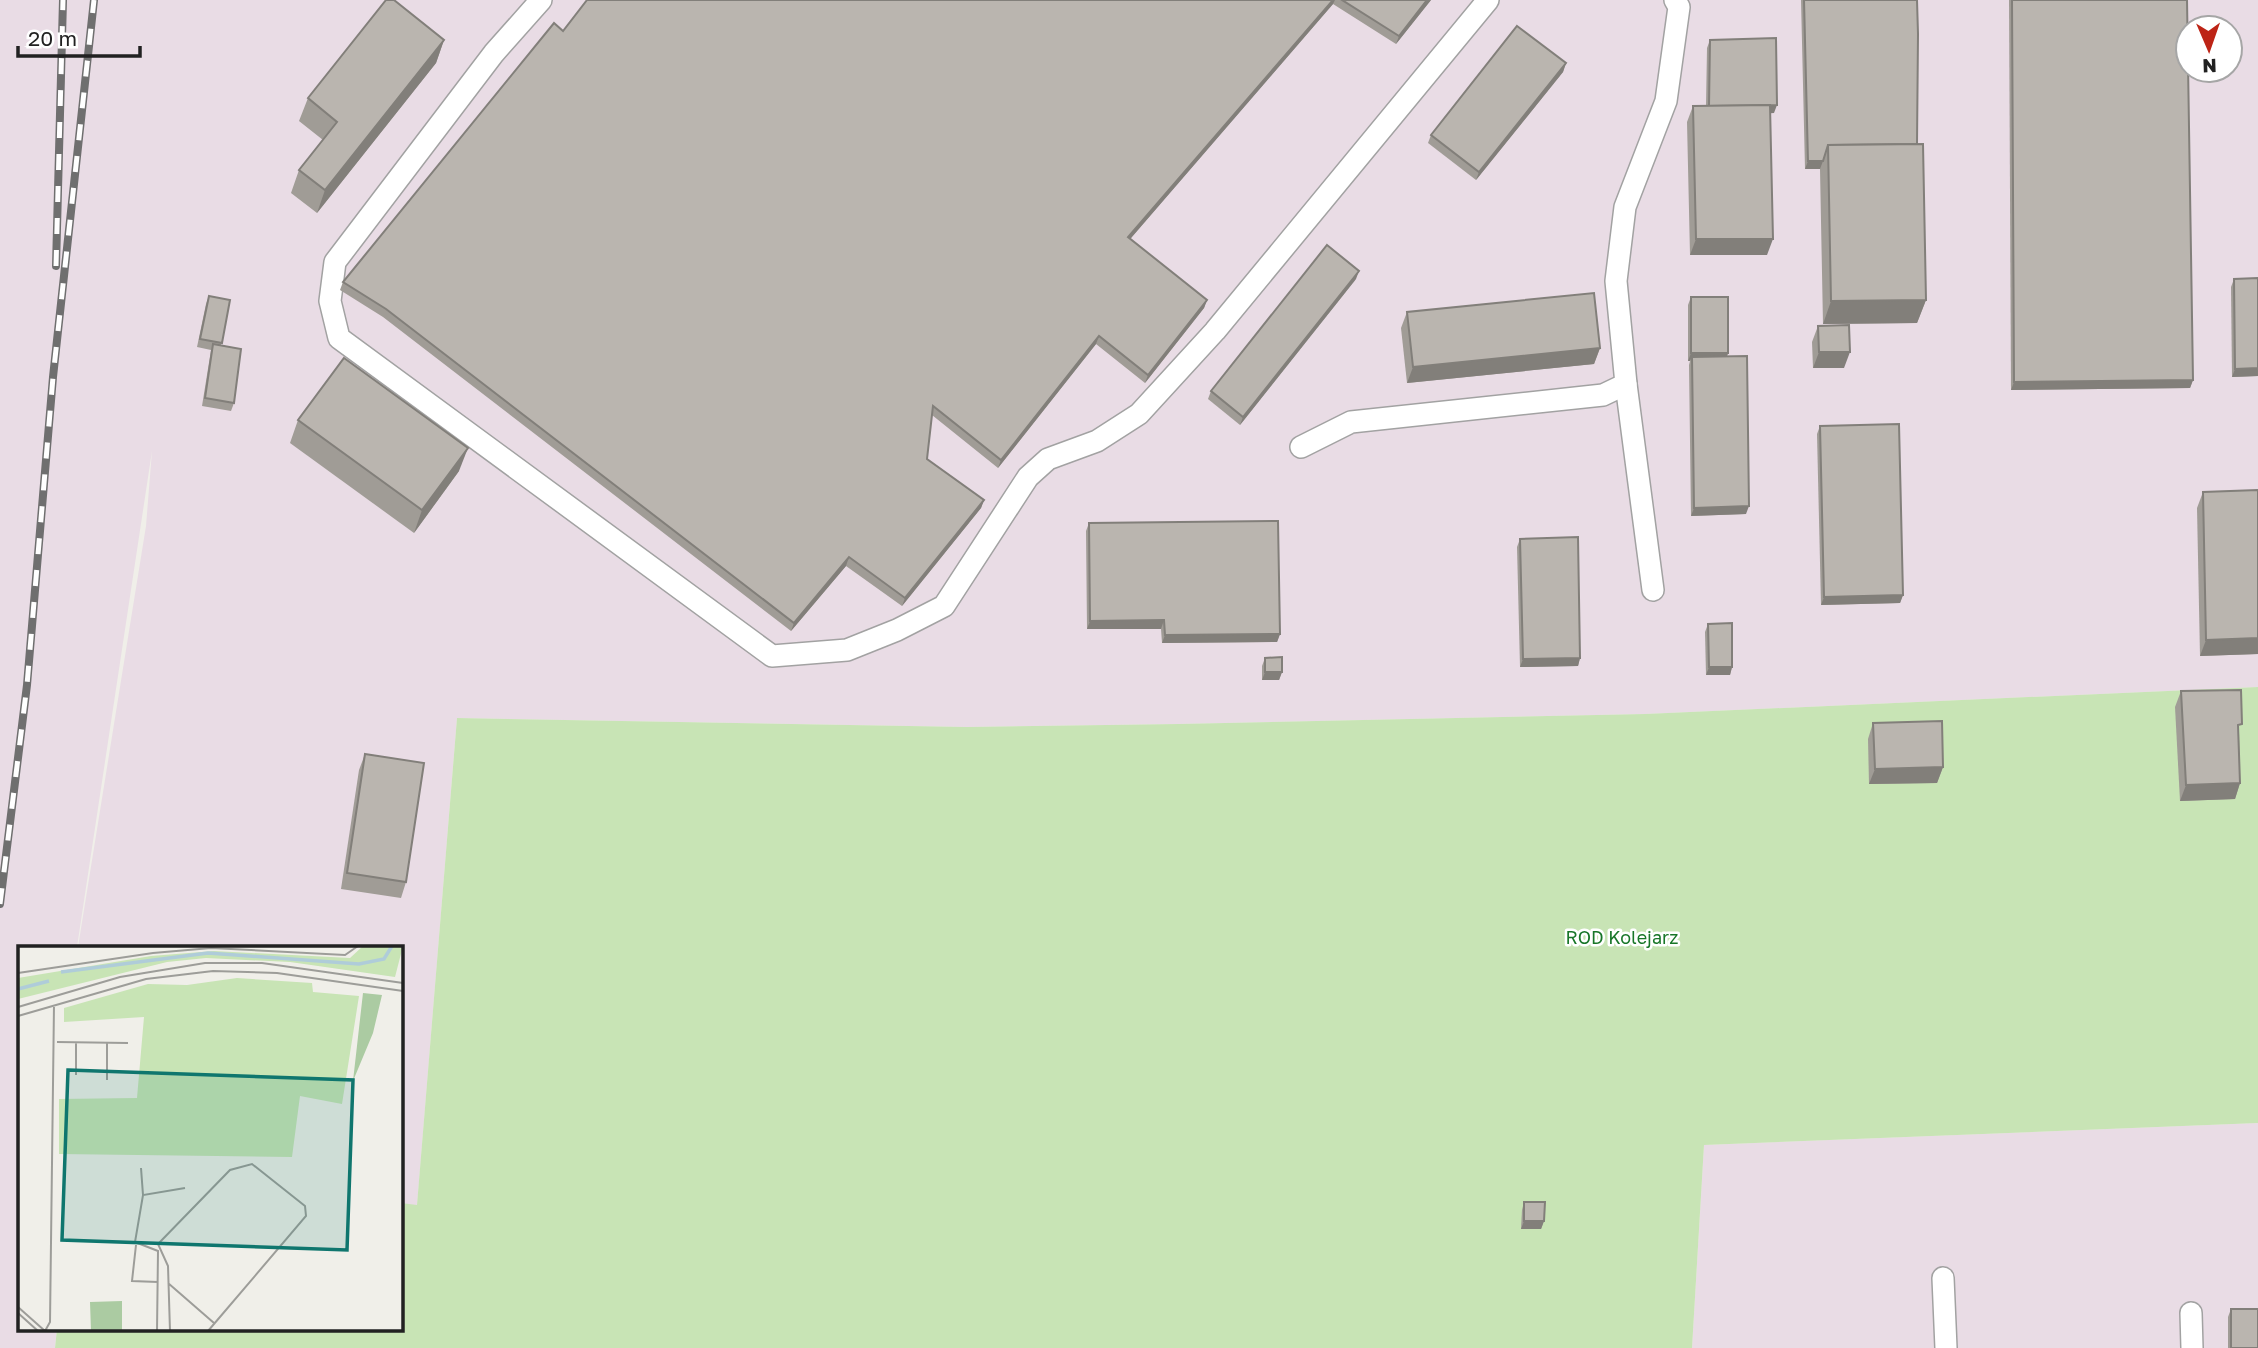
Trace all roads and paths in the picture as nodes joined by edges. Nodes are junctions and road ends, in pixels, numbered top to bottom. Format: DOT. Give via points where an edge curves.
graph roads {
  1 [pos="541,0"];
  2 [pos="1488,0"];
  3 [pos="1675,0"];
  4 [pos="1626,384"];
  5 [pos="1301,447"];
  6 [pos="1653,590"];
  7 [pos="1943,1278"];
  8 [pos="2191,1313"];
  9 [pos="1946,1348"];
  10 [pos="2192,1348"];
  1 -- 2 [label="lane" via="494,52 335,262 330,301 339,338 772,656 846,650 944,606 1028,477 1048,459 1097,441 1139,414 1215,331"];
  3 -- 4 [label="lane" via="1679,7 1666,101 1625,207 1616,281"];
  4 -- 5 [label="lane" via="1603,395 1351,422"];
  4 -- 6 [label="lane"];
  7 -- 9 [label="lane"];
  8 -- 10 [label="lane"];
}
